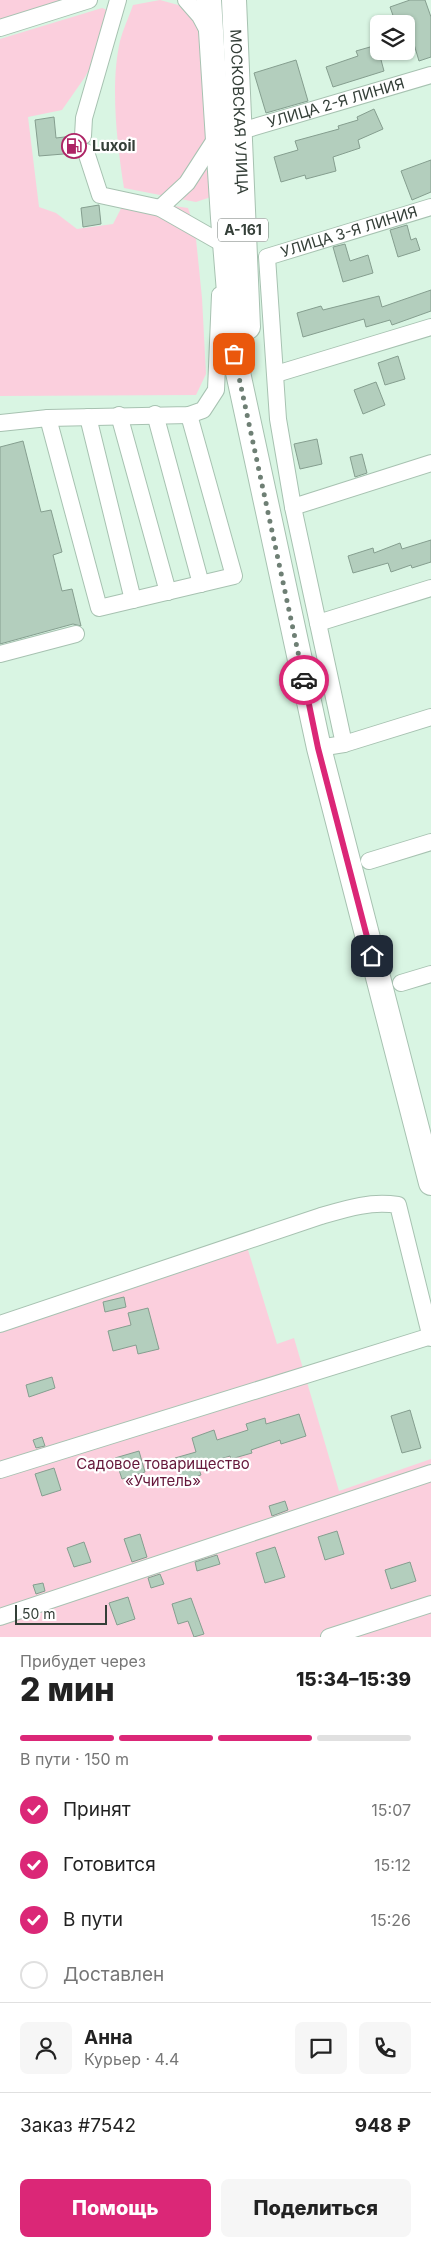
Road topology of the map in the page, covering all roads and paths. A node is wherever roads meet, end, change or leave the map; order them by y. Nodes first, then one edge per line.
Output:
1 (89, 0) edge
2 (118, 0) edge
3 (186, 0) edge
4 (209, 0) edge
5 (234, 0) edge
6 (0, 28) edge
7 (212, 39) junction
8 (431, 75) edge
9 (241, 131) junction
10 (218, 135) junction
11 (83, 136) dead end
12 (86, 152) dead end
13 (431, 207) edge
14 (160, 208) junction
15 (225, 245) junction
16 (225, 295) junction
17 (431, 327) edge
18 (276, 374) junction
19 (155, 414) junction
20 (189, 415) junction
21 (119, 416) junction
22 (88, 417) junction
23 (48, 418) junction
24 (0, 423) edge
25 (255, 456) junction
26 (431, 463) edge
27 (292, 507) junction
28 (201, 584) junction
29 (431, 588) edge
30 (168, 592) junction
31 (133, 600) junction
32 (318, 623) junction
33 (76, 634) dead end
34 (0, 654) edge
35 (431, 717) edge
36 (344, 744) junction
37 (318, 748) junction
38 (431, 842) edge
39 (369, 861) dead end
40 (431, 974) edge
41 (401, 983) dead end
42 (431, 1183) edge
43 (0, 1324) edge
44 (431, 1337) edge
45 (0, 1470) edge
46 (431, 1473) edge
47 (431, 1604) edge
48 (0, 1617) edge
49 (329, 1637) edge

1 - 6 street
2 - 11 street
3 - 7 street
4 - 7 highway, МОСКОВСКАЯ УЛИЦА / А-161
5 - 9 highway, МОСКОВСКАЯ УЛИЦА / А-161
7 - 10 highway, МОСКОВСКАЯ УЛИЦА / А-161
8 - 9 street, УЛИЦА 2-Я ЛИНИЯ
9 - 25 highway, МОСКОВСКАЯ УЛИЦА / А-161
10 - 14 street
10 - 15 highway, МОСКОВСКАЯ УЛИЦА / А-161
12 - 14 street
13 - 18 street, УЛИЦА 3-Я ЛИНИЯ
14 - 15 street
15 - 16 highway, МОСКОВСКАЯ УЛИЦА / А-161
16 - 20 street
16 - 25 highway, МОСКОВСКАЯ УЛИЦА / А-161
17 - 18 street
18 - 27 street
19 - 20 street
19 - 21 street
19 - 28 street
20 - 28 street
21 - 22 street
21 - 30 street
22 - 23 street
22 - 31 street
23 - 24 street
23 - 31 street
25 - 37 highway, А-161
26 - 27 street
27 - 32 street
28 - 30 street
29 - 32 street
30 - 31 street
32 - 36 street
33 - 34 street
35 - 36 street
36 - 37 street
37 - 42 highway, А-161
38 - 39 street
40 - 41 street
43 - 44 street
44 - 45 street
46 - 48 street
47 - 49 street

